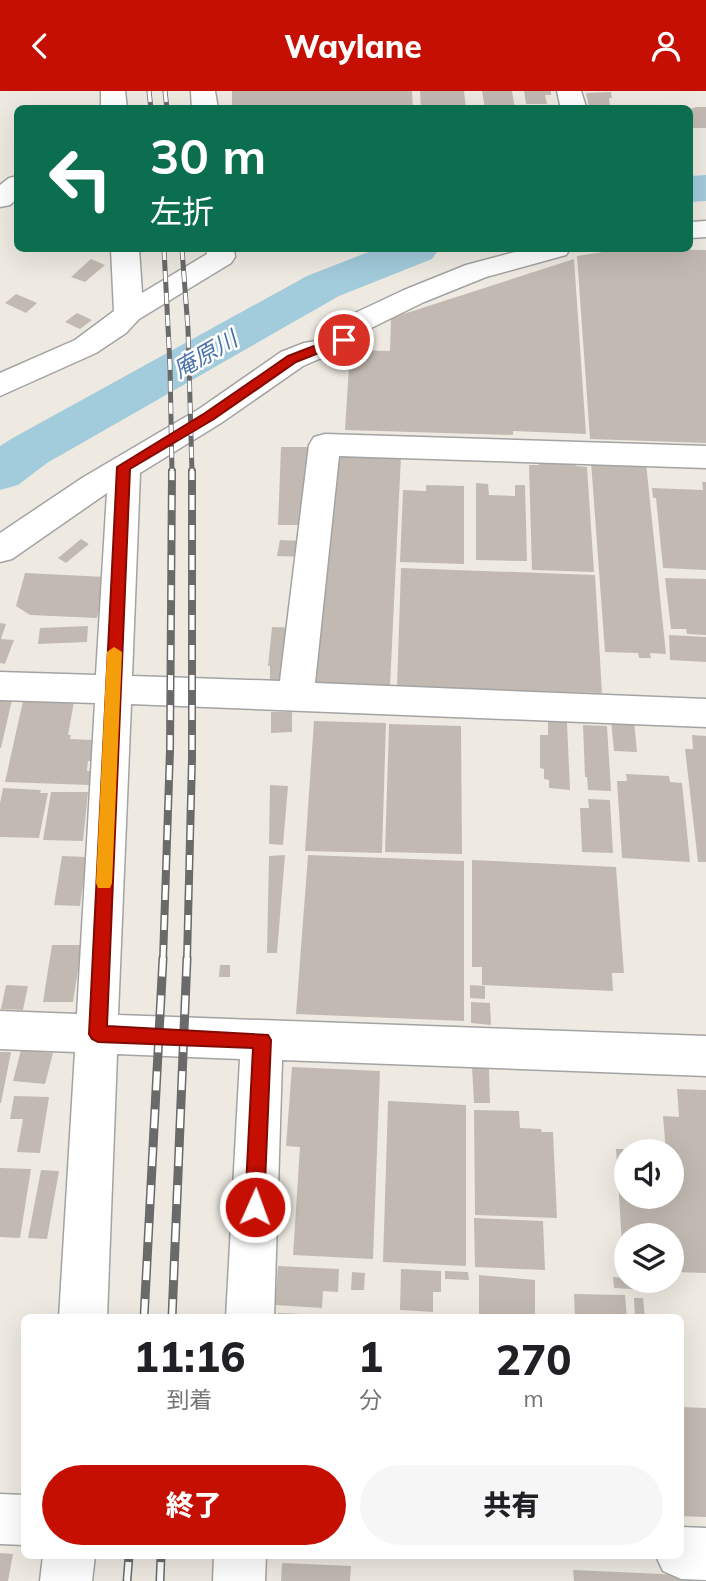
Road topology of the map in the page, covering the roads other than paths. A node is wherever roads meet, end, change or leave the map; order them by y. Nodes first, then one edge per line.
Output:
1 (14, 187) edge
2 (0, 199) edge
3 (125, 252) edge
4 (220, 252) edge
5 (545, 252) edge
6 (128, 313) junction
7 (0, 386) edge
8 (706, 457) edge
9 (124, 467) junction
10 (0, 550) edge
11 (0, 686) edge
12 (112, 690) junction
13 (296, 696) junction
14 (706, 713) edge
15 (0, 1030) edge
16 (98, 1034) junction
17 (262, 1040) junction
18 (706, 1056) edge
19 (83, 1314) edge
20 (250, 1314) edge
21 (0, 1519) edge
22 (21, 1520) edge
23 (684, 1553) edge
24 (706, 1554) edge
25 (69, 1559) edge
26 (240, 1559) edge
27 (66, 1581) edge
28 (239, 1581) edge

1 - 2 street
3 - 6 street
4 - 6 street
5 - 9 street
6 - 7 street
8 - 13 street
9 - 10 street
9 - 12 street
11 - 12 street
12 - 13 street
12 - 16 street
13 - 14 street
15 - 16 street
16 - 17 street
16 - 19 street
17 - 18 street
17 - 20 street
21 - 22 street
23 - 24 street
25 - 27 street
26 - 28 street

